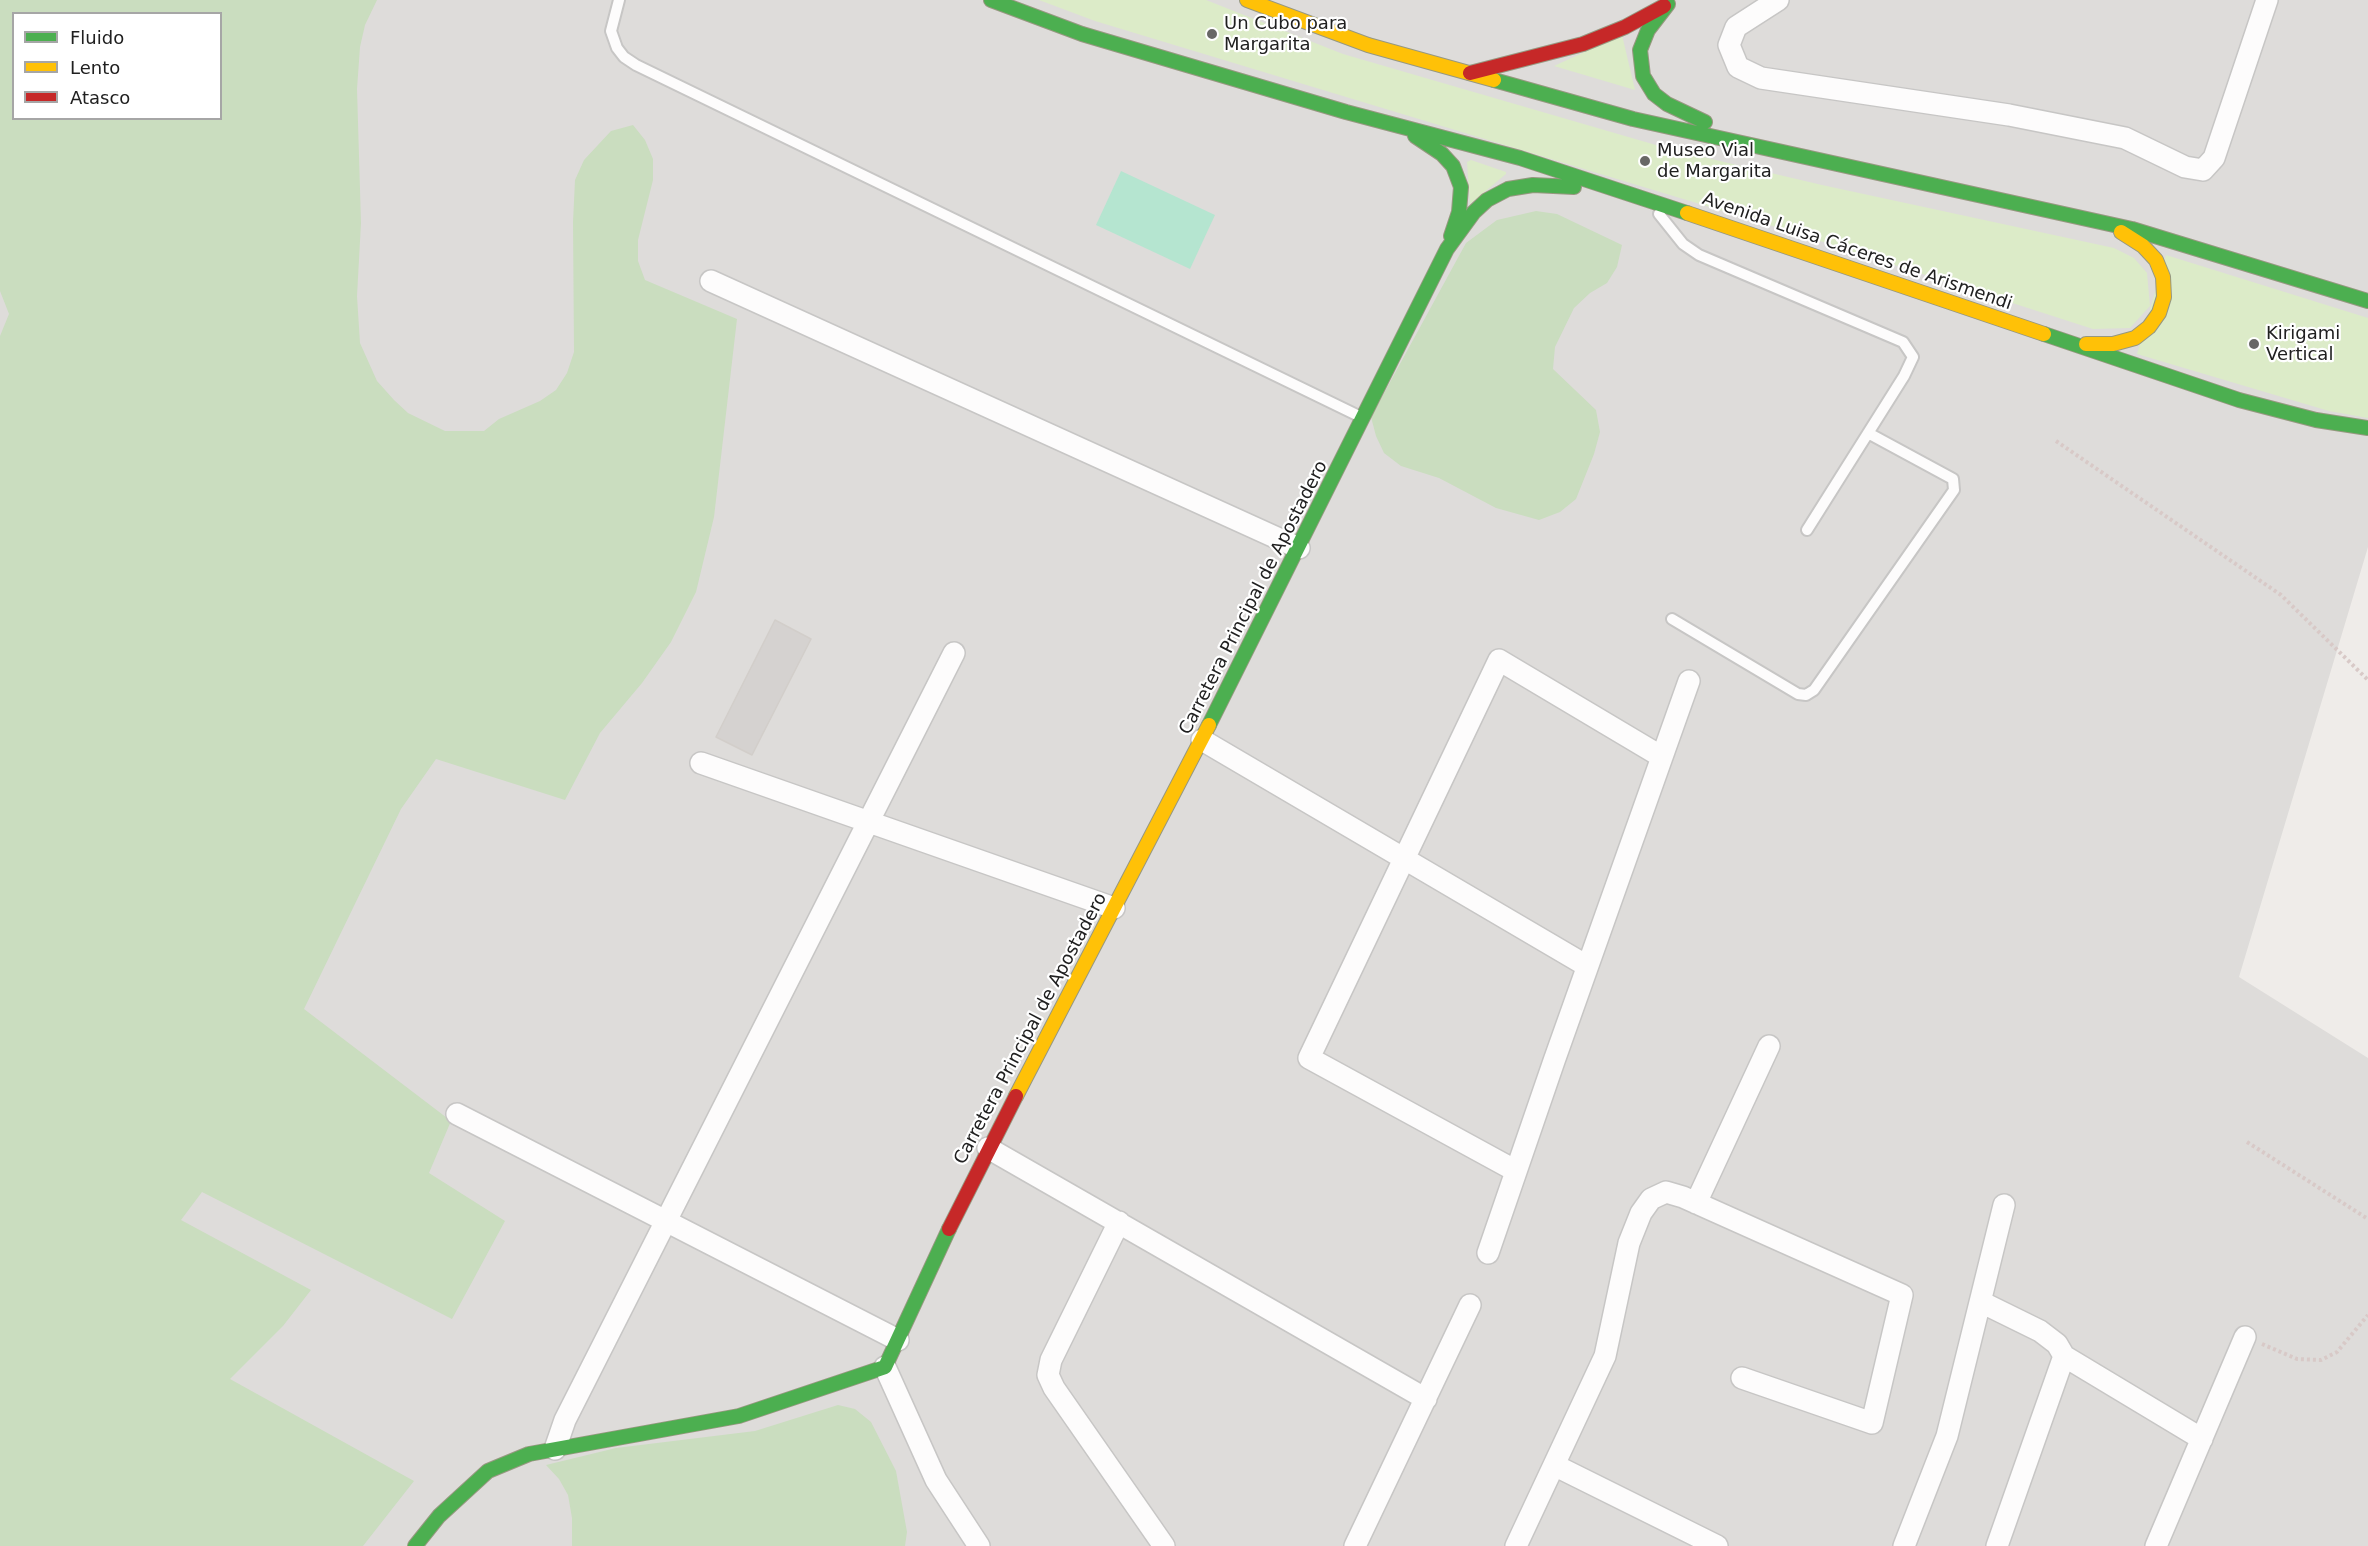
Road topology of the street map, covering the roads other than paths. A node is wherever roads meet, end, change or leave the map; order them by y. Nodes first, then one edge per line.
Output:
1 (619, 0) edge
2 (991, 0) edge
3 (1248, 0) edge
4 (1778, 0) edge
5 (2267, 0) edge
6 (1672, 1) edge
7 (1468, 74) junction
8 (1391, 123) junction
9 (1757, 146) junction
10 (1634, 195) junction
11 (1648, 200) junction
12 (2098, 221) junction
13 (1447, 249) junction
14 (711, 281) dead end
15 (2368, 301) edge
16 (2061, 341) junction
17 (1364, 418) junction
18 (2368, 428) edge
19 (1868, 433) junction
20 (1807, 530) dead end
21 (1299, 548) junction
22 (1672, 619) dead end
23 (954, 653) dead end
24 (1689, 681) dead end
25 (1202, 740) junction
26 (1662, 758) junction
27 (701, 763) dead end
28 (868, 821) junction
29 (1404, 858) junction
30 (1114, 908) junction
31 (1587, 966) junction
32 (1769, 1046) dead end
33 (457, 1114) dead end
34 (988, 1148) junction
35 (1516, 1171) junction
36 (1696, 1203) junction
37 (2004, 1205) dead end
38 (666, 1221) junction
39 (1119, 1222) junction
40 (1488, 1253) dead end
41 (1981, 1302) junction
42 (1470, 1305) dead end
43 (2245, 1337) road end
44 (898, 1340) junction
45 (2064, 1356) junction
46 (885, 1367) junction
47 (1742, 1378) dead end
48 (1426, 1399) junction
49 (2202, 1439) junction
50 (555, 1449) junction
51 (1554, 1465) junction
52 (415, 1546) edge
53 (979, 1546) edge
54 (1164, 1546) edge
55 (1355, 1546) edge
56 (1516, 1546) edge
57 (1715, 1546) edge
58 (1904, 1546) edge
59 (1997, 1546) edge
60 (2156, 1546) edge

1 - 17 lane
2 - 8 main road, Avenida Luisa Cáceres de Arismendi
3 - 7 main road
4 - 5 street
6 - 7 main road
6 - 9 main road
7 - 9 main road
8 - 10 main road, Avenida Luisa Cáceres de Arismendi
8 - 13 main road
9 - 12 main road
10 - 11 main road, Avenida Luisa Cáceres de Arismendi
10 - 13 main road
11 - 16 main road, Avenida Luisa Cáceres de Arismendi
11 - 19 lane
12 - 15 main road
12 - 16 main road
13 - 17 main road, Carretera Principal de Apostadero
14 - 21 street
16 - 18 main road, Avenida Luisa Cáceres de Arismendi
17 - 21 main road, Carretera Principal de Apostadero
19 - 20 lane
19 - 22 lane
21 - 25 main road, Carretera Principal de Apostadero
23 - 28 street
24 - 26 street
25 - 29 street
25 - 30 main road, Carretera Principal de Apostadero
26 - 29 street
26 - 31 street
27 - 28 street
28 - 30 street
28 - 38 street
29 - 31 street
29 - 35 street
30 - 34 main road, Carretera Principal de Apostadero
31 - 35 street
32 - 36 street
33 - 38 street
34 - 39 street
34 - 44 main road, Carretera Principal de Apostadero
35 - 40 street
36 - 47 street
36 - 51 street
37 - 41 street
38 - 44 street
38 - 50 street
39 - 48 street
39 - 54 street
41 - 45 street
41 - 58 street
42 - 48 street
43 - 49 street
44 - 46 main road, Carretera Principal de Apostadero
45 - 49 street
45 - 59 street
46 - 50 main road
46 - 53 street
48 - 55 street
49 - 60 street
50 - 52 main road
51 - 56 street
51 - 57 street

